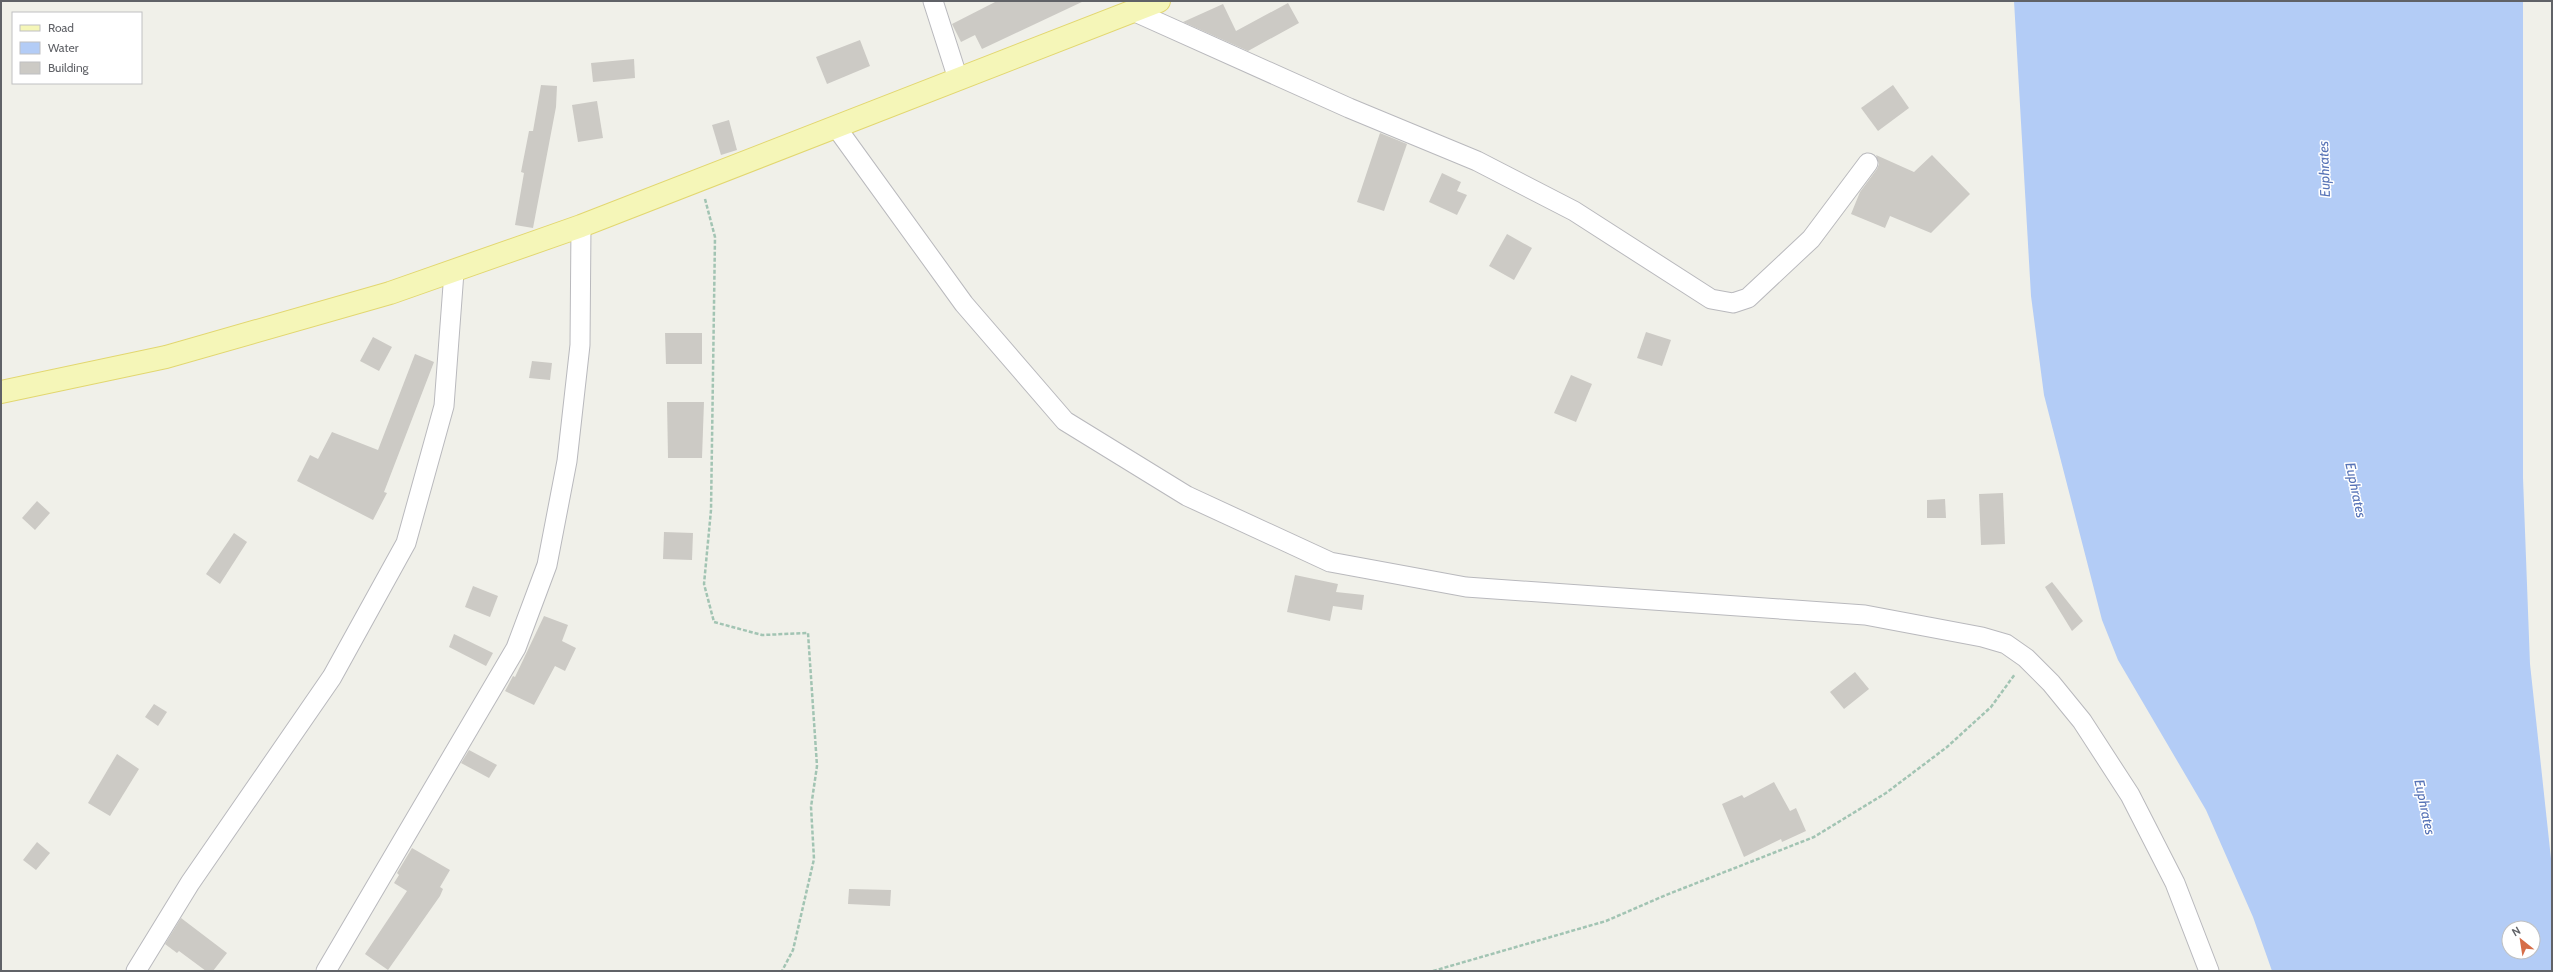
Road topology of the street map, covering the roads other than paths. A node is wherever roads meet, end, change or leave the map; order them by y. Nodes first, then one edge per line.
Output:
1 (933, 1) edge
2 (1159, 1) edge
3 (1133, 11) junction
4 (958, 80) junction
5 (836, 127) junction
6 (1868, 163) dead end
7 (581, 226) junction
8 (454, 272) junction
9 (1, 392) edge
10 (136, 971) edge
11 (326, 971) edge
12 (2209, 971) edge

1 - 4 street
2 - 3 main road
3 - 4 main road
3 - 6 street
4 - 5 main road
5 - 7 main road
5 - 12 street
7 - 8 main road
7 - 11 street
8 - 9 main road
8 - 10 street

